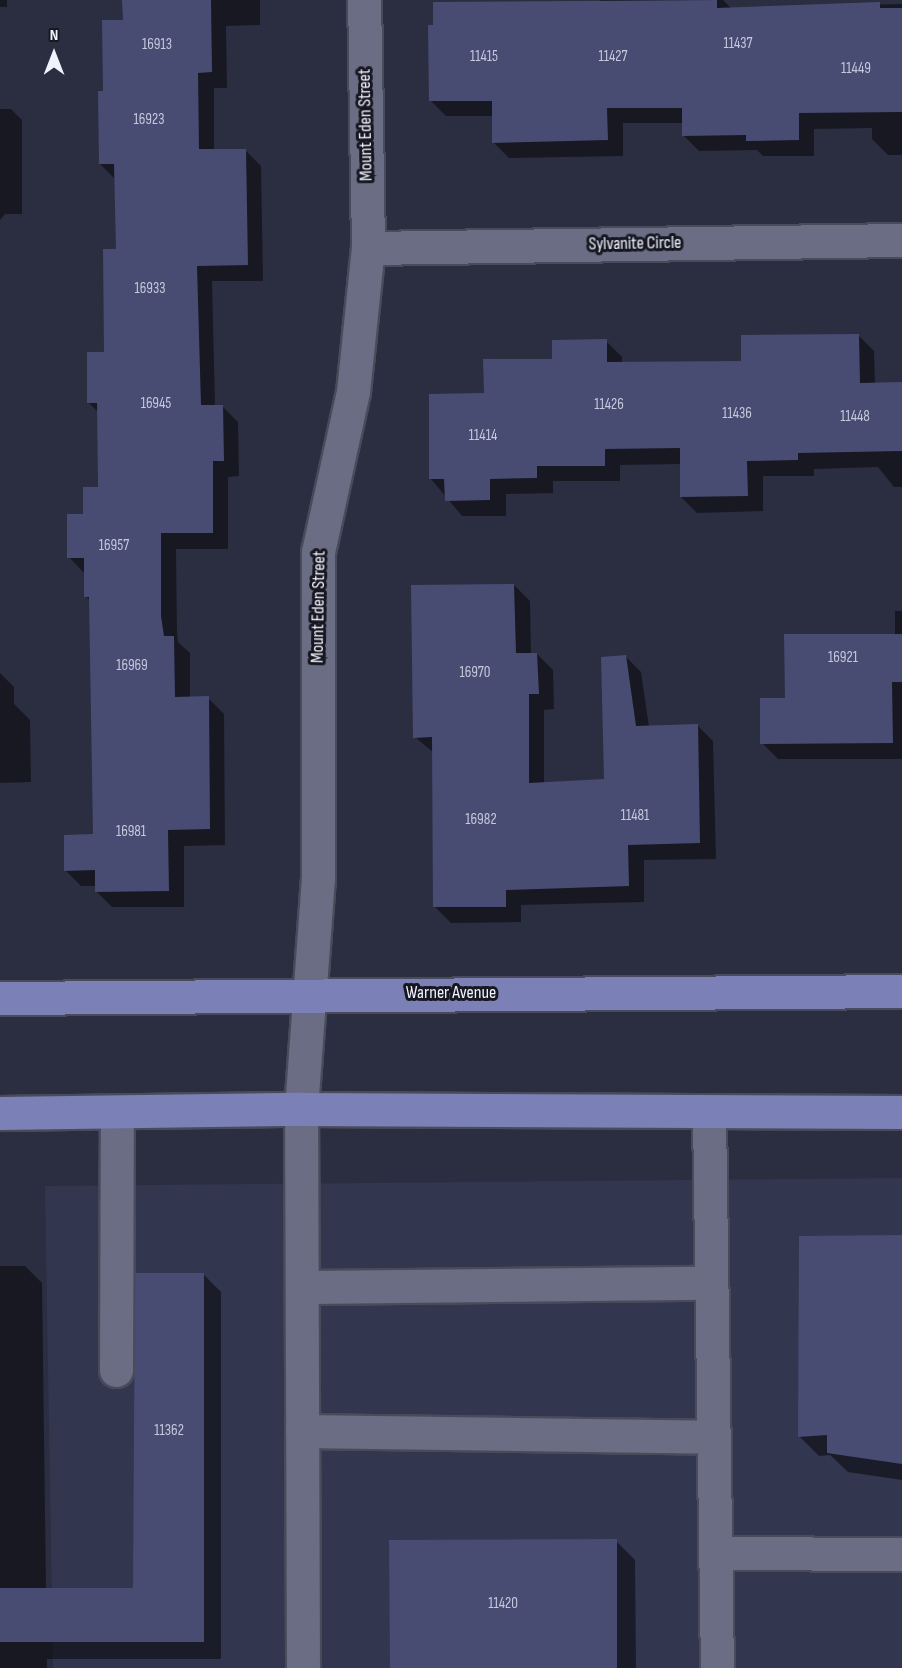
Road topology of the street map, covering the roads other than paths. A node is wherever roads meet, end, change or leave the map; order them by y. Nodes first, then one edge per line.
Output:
1 (364, 0) edge
2 (902, 240) edge
3 (368, 248) junction
4 (902, 991) edge
5 (311, 993) junction
6 (0, 998) edge
7 (301, 1109) junction
8 (117, 1112) junction
9 (710, 1112) junction
10 (902, 1112) edge
11 (0, 1113) edge
12 (711, 1284) junction
13 (302, 1287) junction
14 (116, 1370) dead end
15 (302, 1431) junction
16 (713, 1437) junction
17 (715, 1552) junction
18 (902, 1554) edge
19 (303, 1668) edge
20 (717, 1668) edge

1 - 3 street, Mount Eden Street
2 - 3 street, Sylvanite Circle
3 - 5 street, Mount Eden Street
4 - 5 main road, Warner Avenue
5 - 6 main road, Warner Avenue
5 - 7 street, Mount Eden Street
7 - 8 main road
7 - 9 main road
7 - 13 street, Mount Eden Street
8 - 11 main road
8 - 14 street
9 - 10 main road
9 - 12 street
12 - 13 street
12 - 16 street
13 - 15 street, Mount Eden Street
15 - 16 street
15 - 19 street, Mount Eden Street
16 - 17 street
17 - 18 street
17 - 20 street

